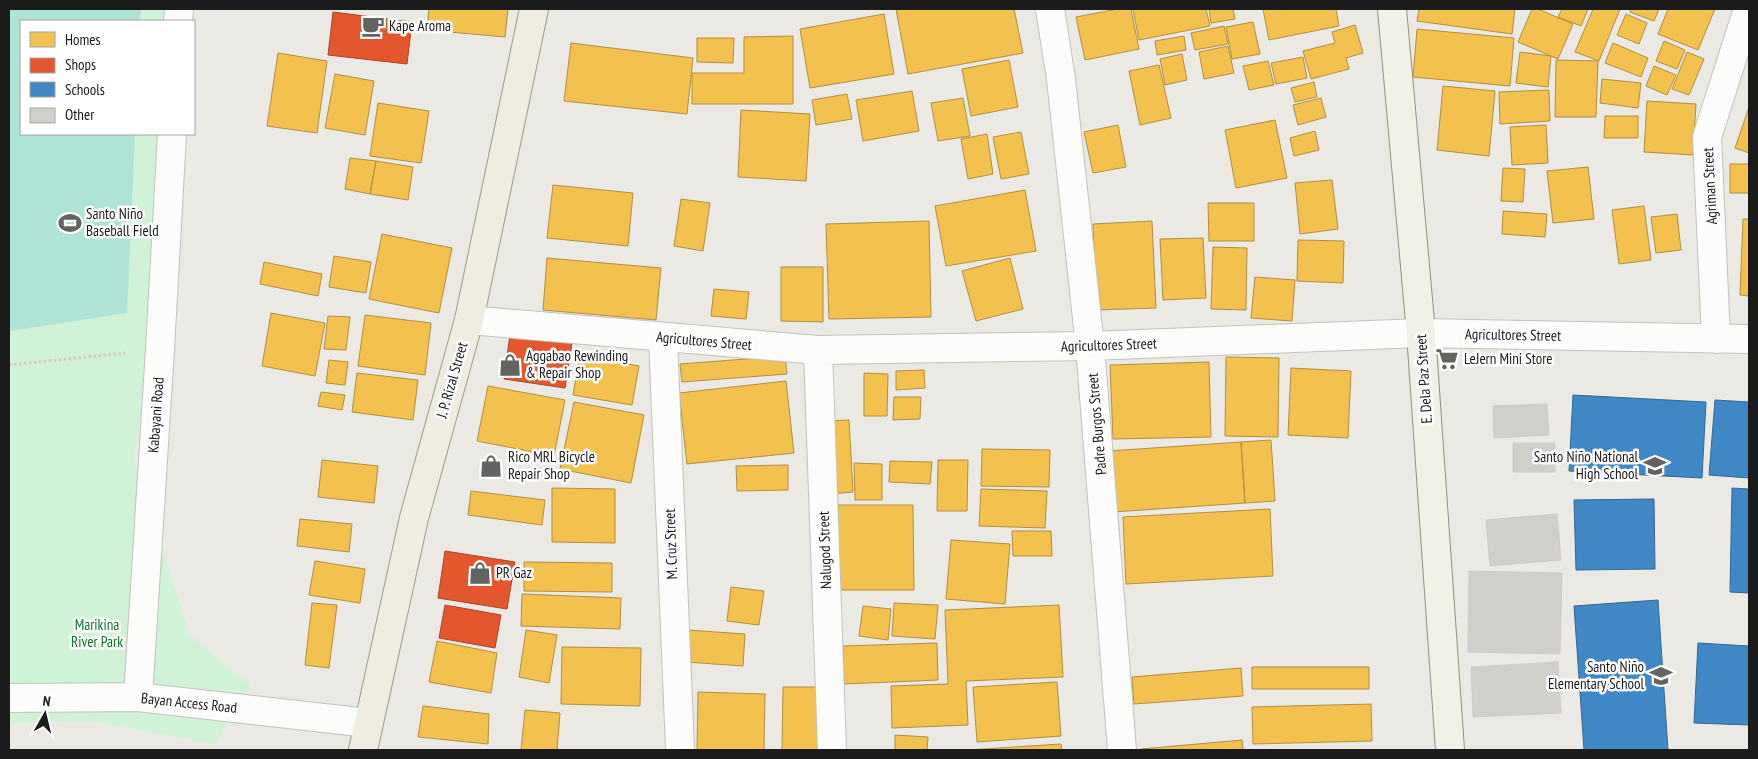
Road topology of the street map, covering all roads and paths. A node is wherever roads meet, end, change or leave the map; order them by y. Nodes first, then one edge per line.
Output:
1 (534, 9) edge
2 (1050, 9) edge
3 (1392, 9) edge
4 (1748, 9) edge
5 (172, 135) edge
6 (469, 320) junction
7 (1421, 333) junction
8 (663, 338) junction
9 (1716, 339) junction
10 (1749, 340) edge
11 (1090, 346) junction
12 (160, 349) junction
13 (818, 350) junction
14 (9, 365) edge
15 (138, 697) junction
16 (9, 698) edge
17 (368, 723) junction
18 (363, 750) edge
19 (680, 750) edge
20 (832, 750) edge
21 (1122, 750) edge
22 (1450, 750) edge

1 - 6 main road, J. P. Rizal Street
2 - 11 street, Padre Burgos Street
3 - 7 street, E. Dela Paz Street
4 - 9 street, Agriman Street
5 - 12 street, Kabayani Road
6 - 8 street, Agricultores Street
6 - 17 main road, J. P. Rizal Street
7 - 9 street, Agricultores Street
7 - 11 street, Agricultores Street
7 - 22 street, E. Dela Paz Street
8 - 13 street, Agricultores Street
8 - 19 street, M. Cruz Street
9 - 10 street, Agricultores Street
11 - 13 street, Agricultores Street
11 - 21 street, Padre Burgos Street
12 - 14 path
12 - 15 street, Kabayani Road
13 - 20 street, Nalugod Street
15 - 16 street, Bayan Access Road
15 - 17 street, Bayan Access Road
17 - 18 main road, J. P. Rizal Street

